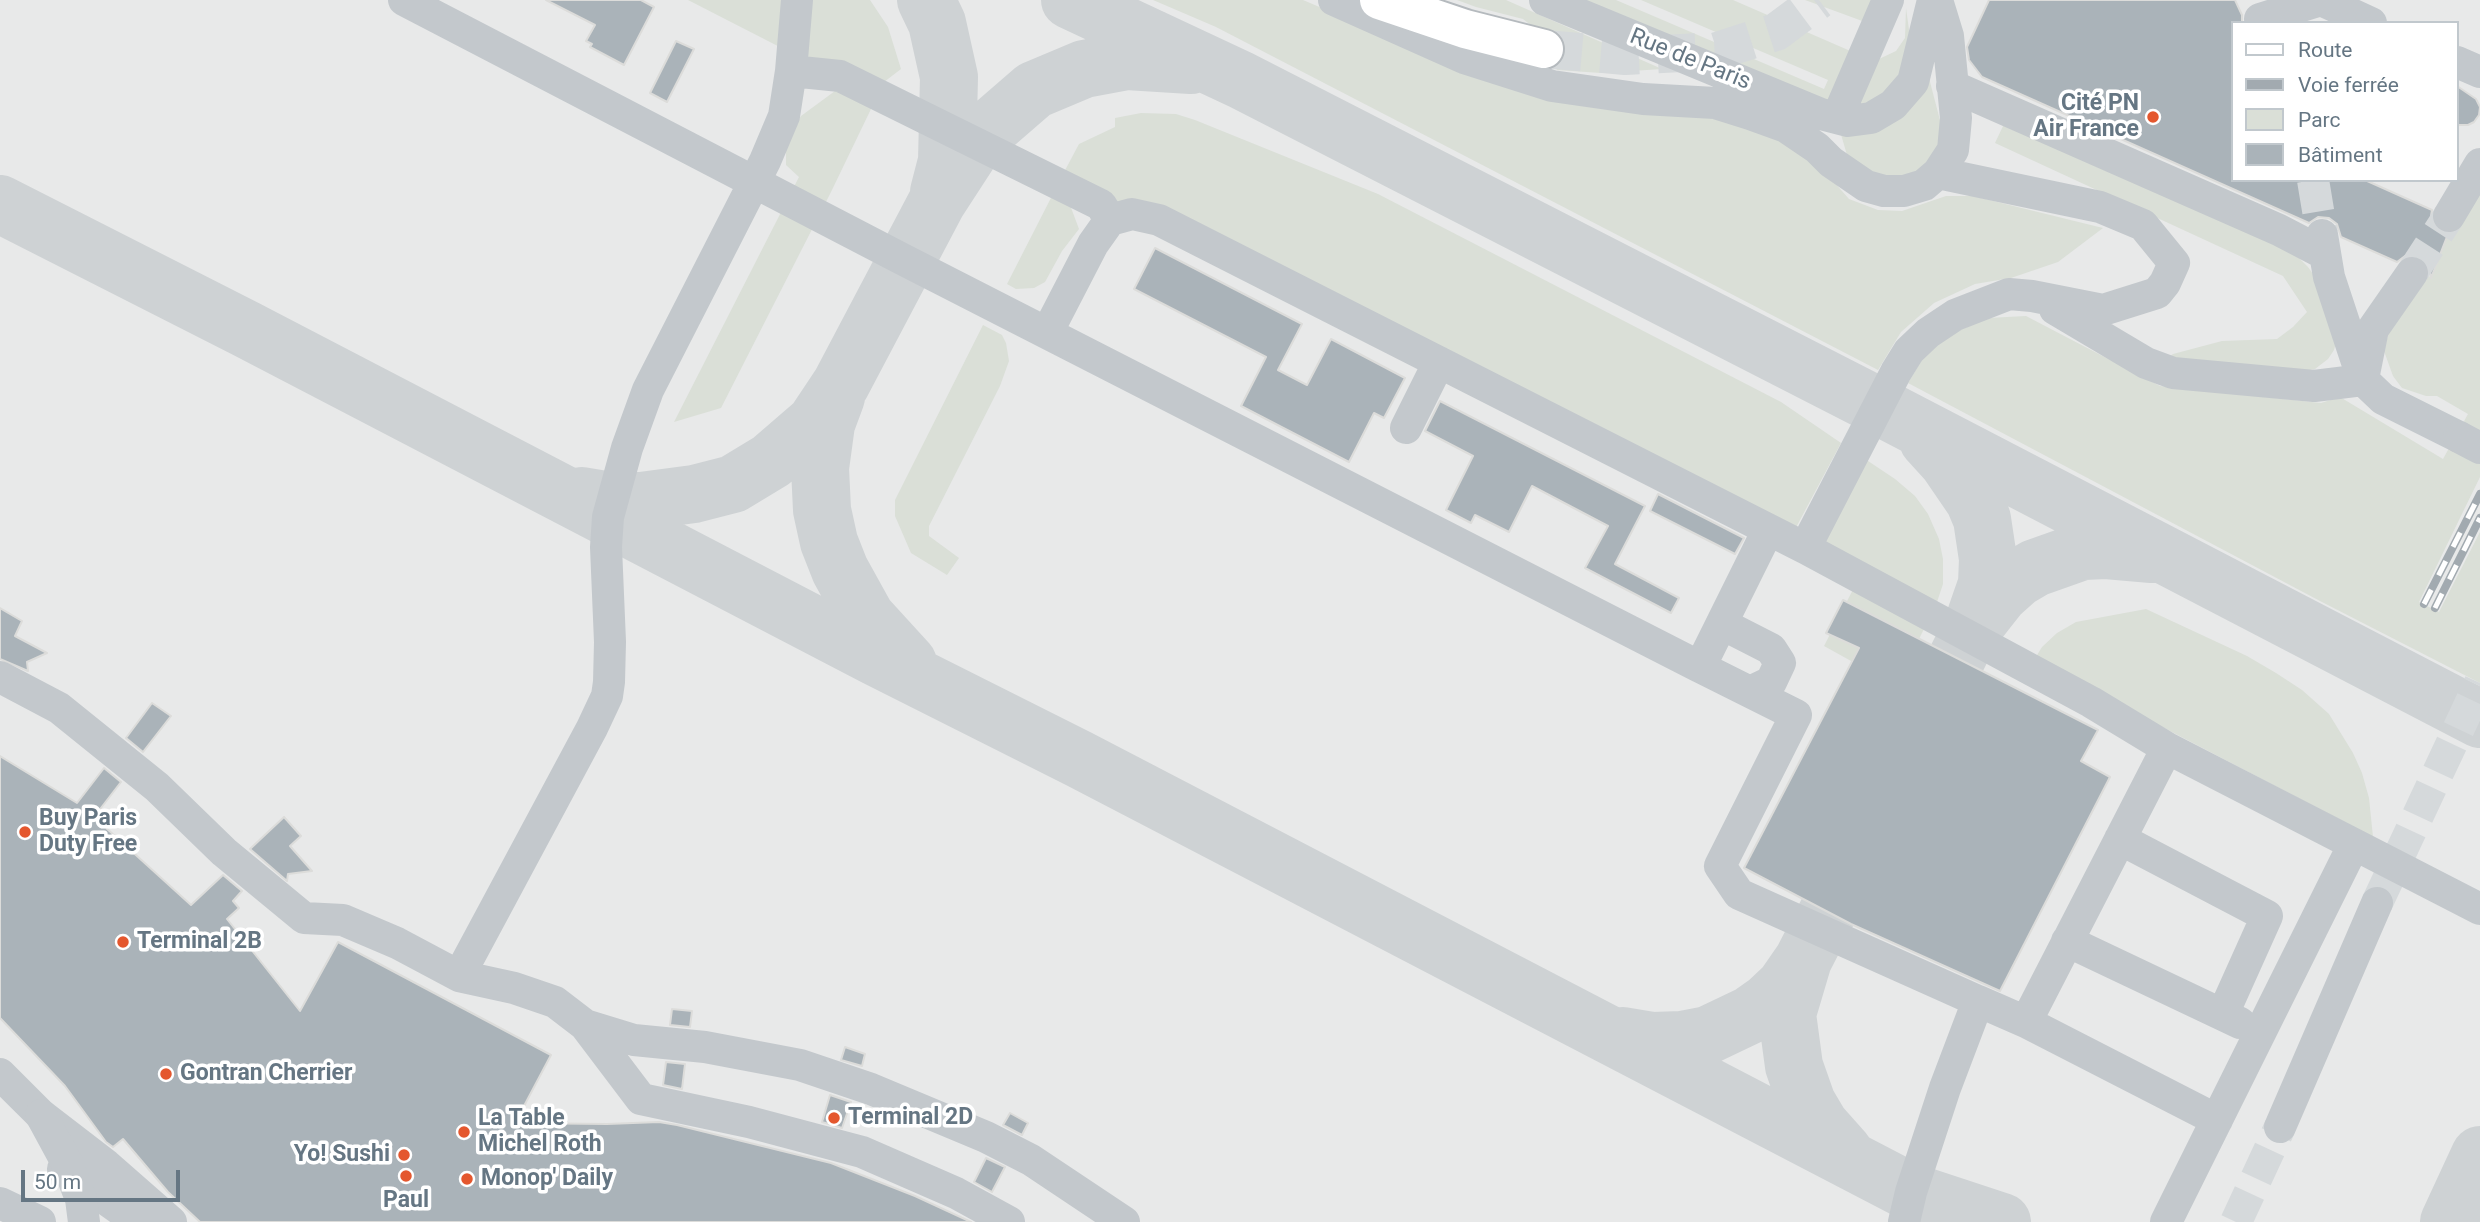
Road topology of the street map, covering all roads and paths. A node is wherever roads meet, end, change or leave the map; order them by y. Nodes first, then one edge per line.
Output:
1 (404, 0) edge
2 (797, 0) edge
3 (1334, 0) edge
4 (1379, 0) edge
5 (1545, 0) edge
6 (1888, 0) edge
7 (1935, 0) edge
8 (1962, 0) edge
9 (2257, 14) edge
10 (2367, 21) edge
11 (1948, 36) junction
12 (1544, 49) tunnel mouth
13 (2459, 63) edge
14 (791, 71) junction
15 (2480, 72) edge
16 (1952, 86) junction
17 (1801, 106) junction
18 (1837, 118) junction
19 (2480, 164) edge
20 (1848, 172) junction
21 (1938, 173) junction
22 (754, 183) junction
23 (2449, 216) tunnel mouth
24 (1110, 220) junction
25 (2412, 273) tunnel mouth
26 (2032, 296) junction
27 (1046, 333) junction
28 (1439, 362) junction
29 (2363, 380) junction
30 (1406, 428) dead end
31 (2469, 442) edge
32 (1769, 530) junction
33 (1805, 548) junction
34 (1722, 624) junction
35 (1700, 667) junction
36 (0, 677) edge
37 (1750, 692) junction
38 (2167, 748) junction
39 (2120, 839) junction
40 (2354, 844) junction
41 (2377, 903) tunnel mouth
42 (2480, 909) edge
43 (2067, 941) junction
44 (459, 976) junction
45 (1978, 1001) junction
46 (2223, 1014) junction
47 (2026, 1022) junction
48 (584, 1025) junction
49 (2260, 1032) junction
50 (0, 1055) edge
51 (0, 1074) edge
52 (0, 1091) edge
53 (41, 1115) junction
54 (2217, 1120) junction
55 (2280, 1127) tunnel mouth
56 (57, 1164) junction
57 (106, 1165) junction
58 (0, 1203) edge
59 (40, 1222) edge
60 (77, 1222) edge
61 (85, 1222) edge
62 (138, 1222) edge
63 (153, 1222) edge
64 (171, 1222) edge
65 (1009, 1222) edge
66 (1124, 1222) edge
67 (1904, 1222) edge
68 (2166, 1222) edge

1 - 22 street
2 - 14 street
3 - 20 street
4 - 12 main road
5 - 17 street, Rue de Paris
6 - 18 street
7 - 11 street
7 - 18 street, Rue de Paris
8 - 11 street
9 - 10 street
11 - 16 street
13 - 15 street
14 - 22 street
14 - 24 street
16 - 21 street
16 - 29 street
17 - 18 street, Rue de Paris
17 - 20 street
19 - 23 street
20 - 21 street
21 - 26 street
22 - 27 street
22 - 44 street
24 - 27 street
24 - 28 street
25 - 29 street
26 - 29 street
26 - 33 street
27 - 35 street
28 - 30 street
28 - 32 street
29 - 31 street
32 - 33 street
32 - 34 street
33 - 38 street
34 - 35 street
34 - 37 street
35 - 37 street
36 - 44 street
37 - 45 street
38 - 39 street
38 - 40 street
39 - 43 street
39 - 46 street
40 - 42 street
40 - 49 street
41 - 55 street
43 - 46 street
43 - 47 street
44 - 48 street
45 - 47 street
45 - 67 street
46 - 49 street
47 - 54 street
48 - 65 street
48 - 66 street
49 - 54 street
50 - 53 street
51 - 53 street
52 - 56 street
53 - 57 street
53 - 61 street, bridge
54 - 68 street
56 - 60 street
56 - 62 street
57 - 63 street
57 - 64 street
58 - 59 street

